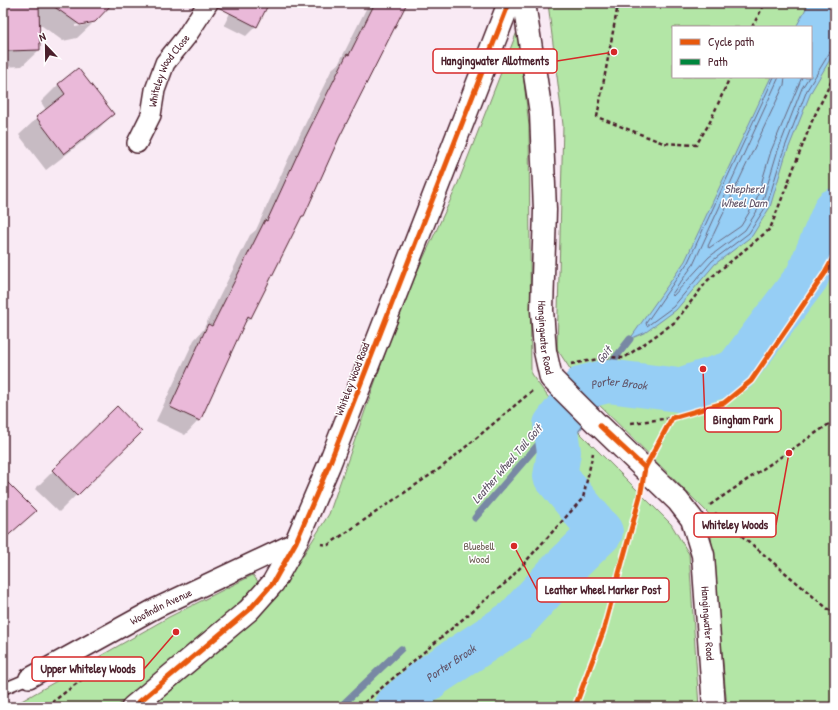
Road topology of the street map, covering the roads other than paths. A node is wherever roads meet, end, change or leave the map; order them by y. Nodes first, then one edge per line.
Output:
1 (208, 3) edge
2 (509, 3) edge
3 (524, 3) edge
4 (137, 143) dead end
5 (296, 542) junction
6 (29, 678) joint
7 (3, 689) edge
8 (133, 707) edge
9 (714, 707) edge

1 - 4 street, Whiteley Wood Close
2 - 5 street, Whiteley Wood Road
3 - 9 street, Hangingwater Road
5 - 6 street, Woofindin Avenue
5 - 8 street, Whiteley Wood Road
6 - 7 lane

